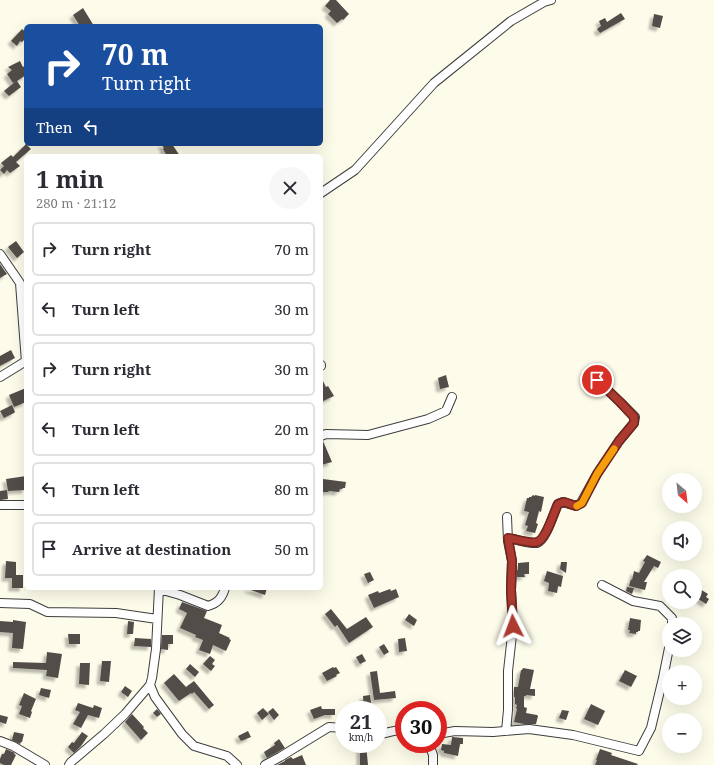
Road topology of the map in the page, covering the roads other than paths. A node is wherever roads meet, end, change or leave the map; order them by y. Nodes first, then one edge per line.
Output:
1 (551, 0) edge
2 (323, 192) edge
3 (0, 254) edge
4 (24, 336) edge
5 (24, 363) edge
6 (0, 377) edge
7 (597, 380) dead end
8 (452, 397) dead end
9 (323, 435) edge
10 (0, 505) edge
11 (24, 505) edge
12 (507, 517) dead end
13 (508, 538) junction
14 (602, 585) dead end
15 (159, 590) edge
16 (165, 590) edge
17 (224, 590) edge
18 (0, 603) edge
19 (671, 617) edge
20 (157, 619) junction
21 (667, 657) edge
22 (150, 685) junction
23 (335, 728) edge
24 (506, 731) junction
25 (447, 732) edge
26 (0, 741) edge
27 (432, 753) edge
28 (45, 765) edge
29 (69, 765) edge
30 (237, 765) edge
31 (265, 765) edge
32 (433, 765) edge

1 - 2 street
3 - 4 street
5 - 6 street
7 - 13 street
8 - 9 street
10 - 11 street
12 - 13 street
13 - 24 street
14 - 19 street
15 - 20 street
16 - 17 street
18 - 20 street
20 - 22 street
21 - 24 street
22 - 29 street
22 - 30 street
23 - 31 street
24 - 25 street
26 - 28 street
27 - 32 street

